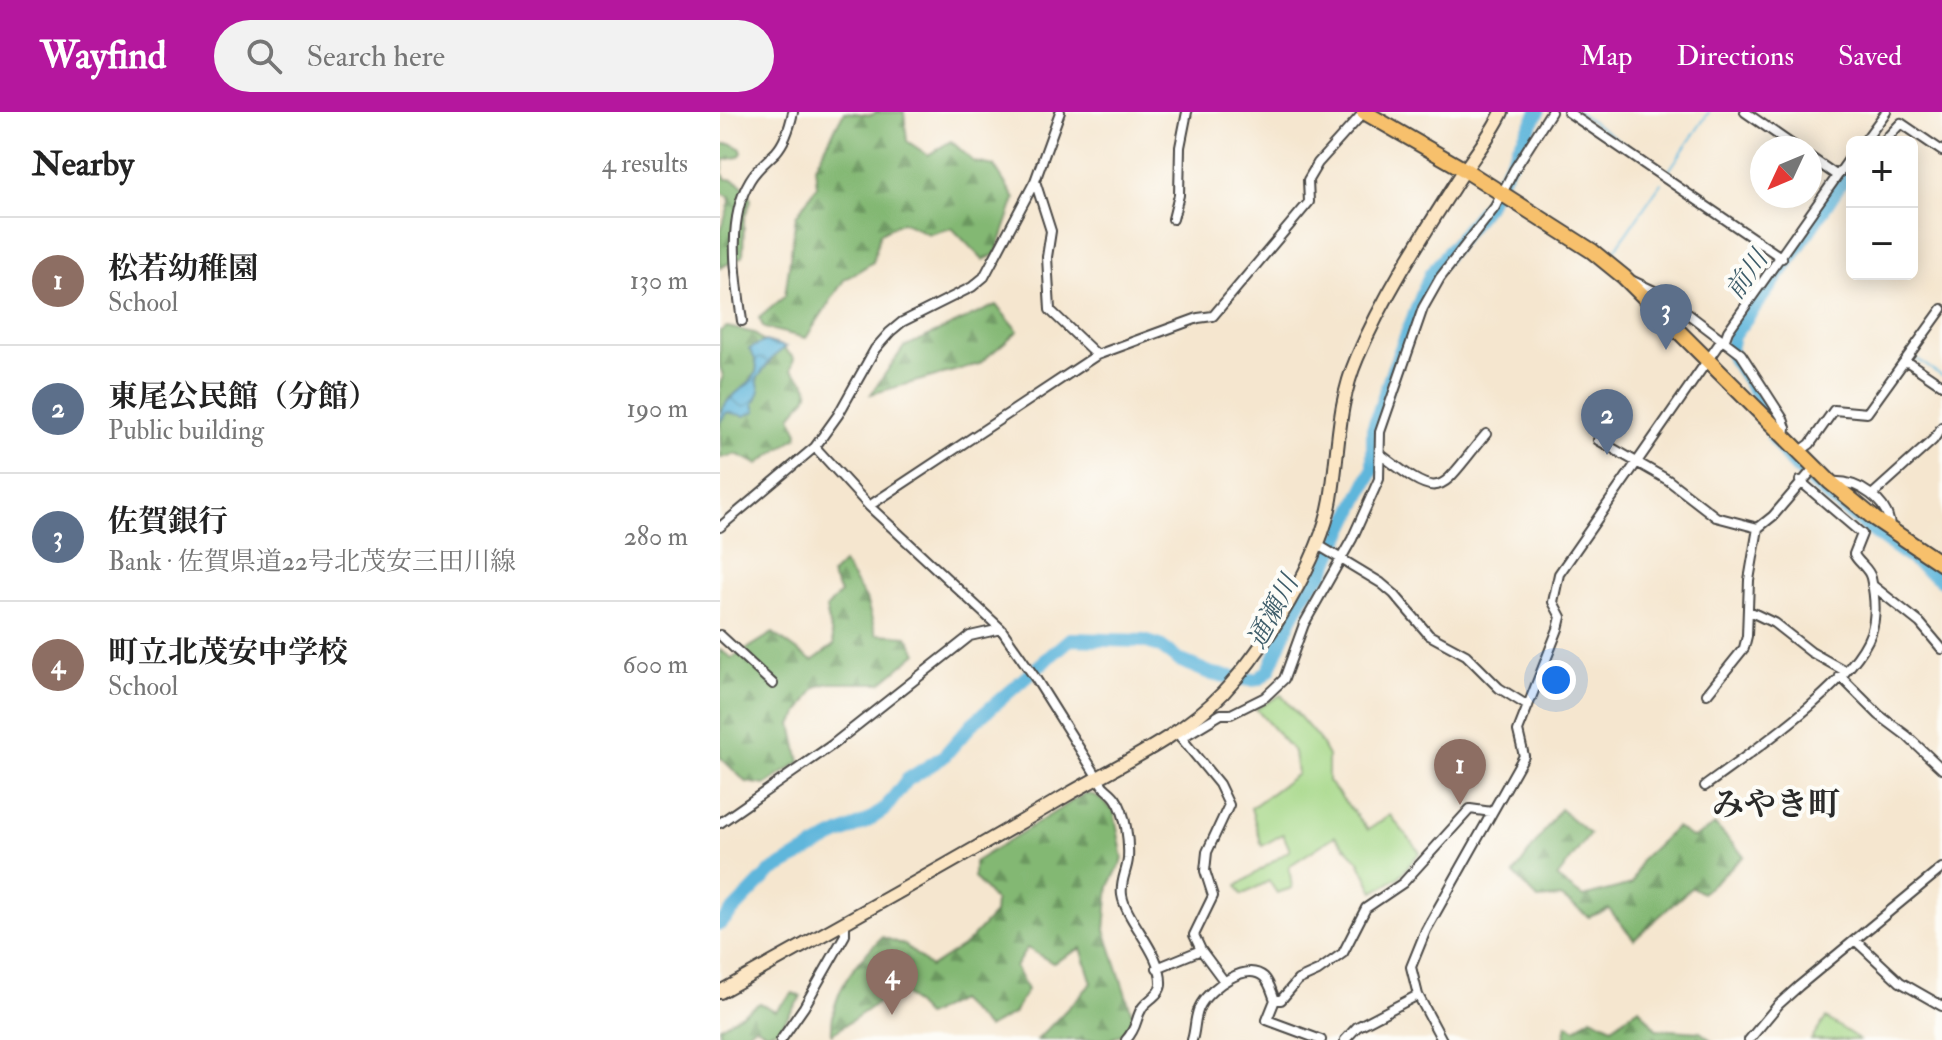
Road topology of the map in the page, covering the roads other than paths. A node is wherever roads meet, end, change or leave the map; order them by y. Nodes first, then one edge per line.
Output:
1 (793, 112) edge
2 (1060, 112) edge
3 (1187, 112) edge
4 (1364, 112) edge
5 (1502, 112) edge
6 (1551, 112) edge
7 (1568, 112) edge
8 (1745, 112) edge
9 (1886, 112) edge
10 (1780, 136) edge
11 (1868, 136) edge
12 (1889, 136) edge
13 (1942, 151) edge
14 (1846, 162) edge
15 (1822, 165) edge
16 (1465, 170) junction
17 (1836, 175) junction
18 (1035, 181) junction
19 (1502, 195) junction
20 (1173, 219) dead end
21 (1782, 258) junction
22 (1624, 277) junction
23 (1942, 309) edge
24 (742, 321) dead end
25 (1727, 344) junction
26 (1097, 355) junction
27 (1708, 359) junction
28 (1905, 360) junction
29 (1942, 385) edge
30 (1942, 427) edge
31 (1486, 434) dead end
32 (1784, 437) junction
33 (1598, 440) dead end
34 (815, 447) junction
35 (1799, 452) junction
36 (1380, 454) junction
37 (1636, 463) junction
38 (1807, 474) junction
39 (1830, 482) junction
40 (1873, 494) junction
41 (869, 506) junction
42 (720, 527) edge
43 (1758, 528) junction
44 (1868, 528) junction
45 (1890, 529) junction
46 (1318, 545) junction
47 (1341, 559) junction
48 (1942, 564) edge
49 (1872, 585) junction
50 (1749, 611) junction
51 (1001, 629) junction
52 (720, 635) edge
53 (1942, 649) edge
54 (1843, 674) junction
55 (773, 684) dead end
56 (1707, 694) dead end
57 (1528, 706) junction
58 (1178, 735) junction
59 (1942, 769) edge
60 (1099, 777) junction
61 (1705, 786) dead end
62 (1492, 812) junction
63 (720, 823) edge
64 (1942, 868) edge
65 (845, 921) junction
66 (1856, 941) junction
67 (1201, 950) junction
68 (1157, 968) junction
69 (1224, 981) junction
70 (720, 992) edge
71 (1418, 995) junction
72 (1275, 1000) junction
73 (1942, 1006) edge
74 (781, 1040) edge
75 (1126, 1040) edge
76 (1192, 1040) edge
77 (1321, 1040) edge
78 (1345, 1040) edge
79 (1442, 1040) edge
80 (1749, 1040) edge

1 - 24 street
2 - 18 street
3 - 20 street
4 - 16 main road
4 - 26 street
5 - 16 street
6 - 19 street
7 - 21 street
8 - 10 street
9 - 11 street
12 - 13 street
14 - 17 street
15 - 17 street
16 - 19 main road
16 - 46 street
17 - 21 street
18 - 26 street
18 - 34 street
19 - 22 main road
19 - 36 street
21 - 25 street
22 - 25 street
22 - 27 main road
23 - 28 street
25 - 27 street
25 - 32 street
26 - 41 street
27 - 32 main road
27 - 37 street
28 - 29 street
28 - 35 street
30 - 40 street
31 - 36 street
32 - 35 main road
33 - 37 street
34 - 41 street
34 - 42 street
35 - 38 main road
36 - 47 street
37 - 43 street
37 - 57 street
38 - 39 main road
38 - 43 street
38 - 44 street
39 - 40 street
39 - 44 main road
40 - 45 street
41 - 51 street
43 - 50 street
44 - 45 main road
44 - 49 street
45 - 48 main road
46 - 47 street
46 - 58 street
47 - 57 street
47 - 58 street
49 - 53 street
49 - 54 street
50 - 54 street
50 - 56 street
51 - 60 street
51 - 63 street
52 - 55 street
54 - 59 street
54 - 61 street
57 - 62 street
58 - 60 street
58 - 67 street
60 - 65 street
60 - 68 street
62 - 71 street
62 - 72 street
64 - 66 street
65 - 70 street
65 - 74 street
66 - 73 street
66 - 80 street
67 - 68 street
67 - 69 street
68 - 75 street
69 - 72 street
69 - 76 street
71 - 78 street
71 - 79 street
72 - 77 street

